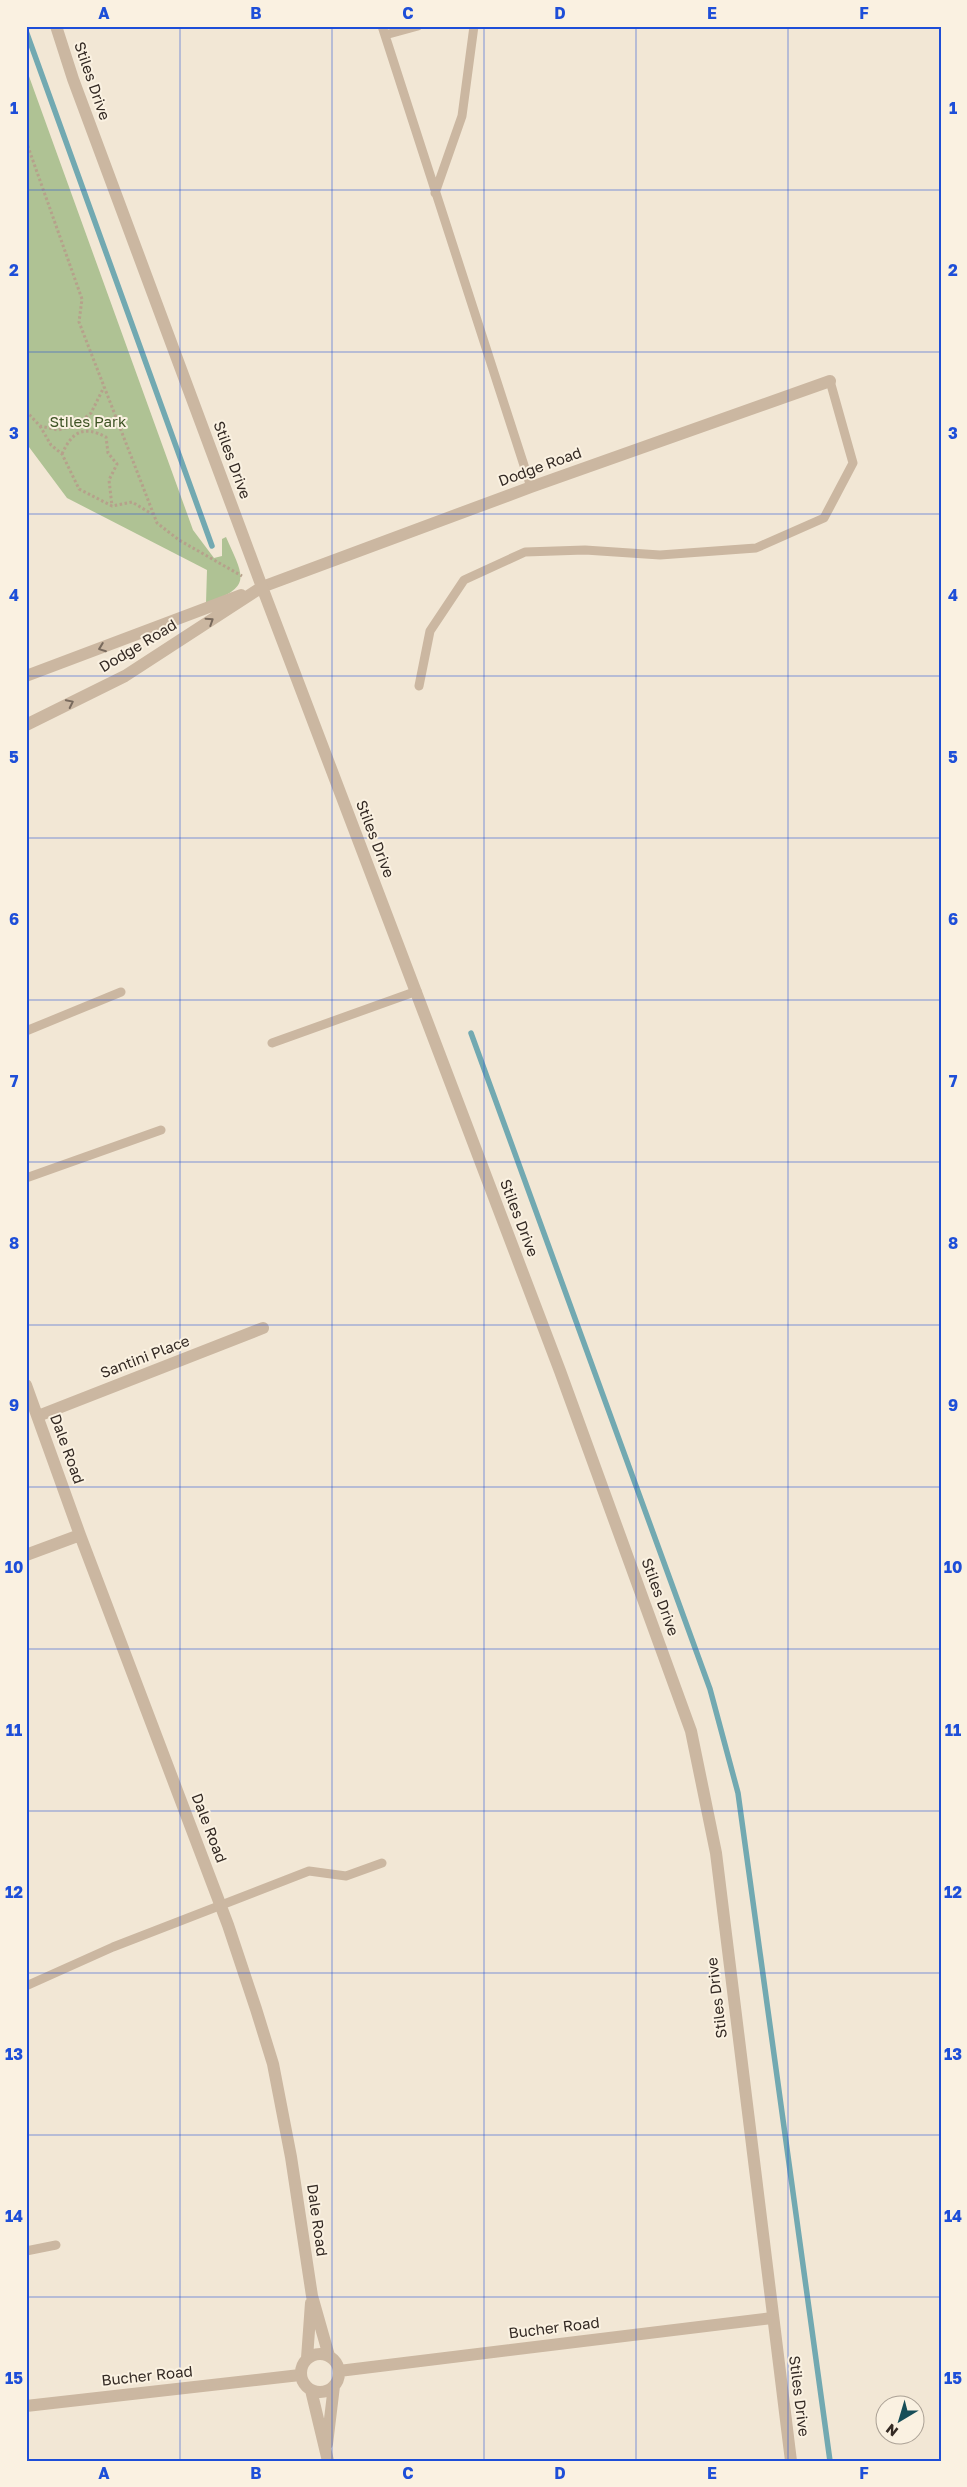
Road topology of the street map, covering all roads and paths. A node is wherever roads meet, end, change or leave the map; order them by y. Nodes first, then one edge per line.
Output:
1 (56, 26) edge
2 (418, 26) edge
3 (474, 26) edge
4 (384, 31) edge
5 (26, 141) edge
6 (435, 193) junction
7 (830, 381) joint
8 (104, 386) junction
9 (26, 411) edge
10 (40, 426) junction
11 (62, 454) junction
12 (532, 486) junction
13 (112, 506) junction
14 (152, 514) junction
15 (262, 587) junction
16 (26, 676) edge
17 (419, 686) dead end
18 (26, 724) edge
19 (417, 991) junction
20 (121, 992) dead end
21 (26, 1031) edge
22 (272, 1043) dead end
23 (161, 1130) dead end
24 (26, 1178) edge
25 (263, 1328) dead end
26 (26, 1385) edge
27 (38, 1416) junction
28 (80, 1535) junction
29 (26, 1554) edge
30 (382, 1863) dead end
31 (220, 1904) junction
32 (26, 1986) edge
33 (56, 2245) dead end
34 (26, 2251) edge
35 (312, 2296) junction
36 (772, 2318) junction
37 (329, 2356) junction
38 (307, 2358) junction
39 (339, 2370) junction
40 (300, 2375) junction
41 (334, 2386) junction
42 (311, 2390) junction
43 (26, 2406) edge
44 (327, 2456) edge
45 (791, 2461) edge

1 - 15 street, Stiles Drive
2 - 4 lane
3 - 6 lane
4 - 6 lane
5 - 8 path
6 - 12 lane
7 - 12 street, Dodge Road
7 - 17 lane
8 - 10 path
8 - 14 path
9 - 10 path
10 - 11 path
11 - 13 path
11 - 13 path
12 - 15 street, Dodge Road
13 - 14 path
14 - 15 path
15 -> 16 street, Dodge Road
18 -> 15 street, Dodge Road
15 - 19 street, Stiles Drive
19 - 22 lane
19 - 36 street, Stiles Drive
20 - 21 lane
23 - 24 lane
25 - 27 street, Santini Place
26 - 27 street, Dale Road
27 - 28 street, Dale Road
28 - 29 street
28 - 31 street, Dale Road
30 - 31 lane
31 - 32 lane
31 - 35 street, Dale Road
33 - 34 lane
35 - 37 street, Dale Road
35 - 38 street, Dale Road
36 - 39 street, Bucher Road
36 - 45 street, Stiles Drive
37 - 38 street
37 - 39 street
38 - 40 street
39 - 41 street
40 - 42 street
40 - 43 street, Bucher Road
41 - 42 street
41 - 44 street
42 - 44 street

